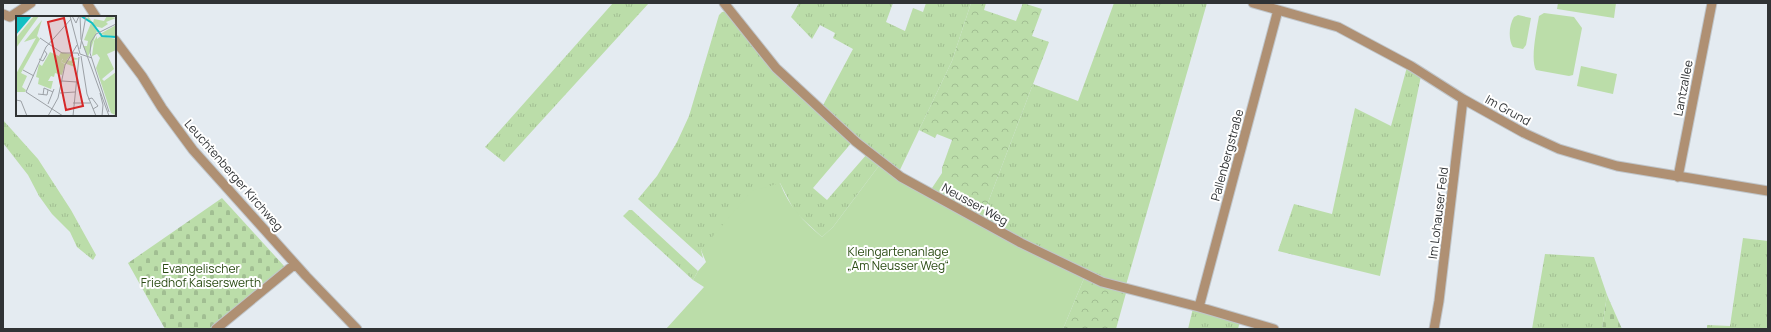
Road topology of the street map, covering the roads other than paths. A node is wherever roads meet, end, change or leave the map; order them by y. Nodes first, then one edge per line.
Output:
1 (31, 3) edge
2 (87, 3) edge
3 (724, 3) edge
4 (1253, 3) edge
5 (1712, 3) edge
6 (1278, 10) junction
7 (3, 14) edge
8 (95, 16) edge
9 (116, 41) edge
10 (1463, 99) junction
11 (1678, 177) junction
12 (1768, 192) edge
13 (295, 264) junction
14 (1199, 306) junction
15 (350, 327) edge
16 (216, 329) edge
17 (1274, 329) edge
18 (1434, 329) edge

1 - 7 street
2 - 8 street
3 - 14 street, Neusser Weg
4 - 6 street, Im Grund
5 - 11 street, Lantzallee
6 - 10 street, Im Grund
6 - 14 street, Pallenbergstraße
9 - 13 street, Leuchtenberger Kirchweg
10 - 11 street, Im Grund
10 - 18 street, Im Lohauser Feld
11 - 12 street, Im Grund
13 - 15 street, Leuchtenberger Kirchweg
13 - 16 street
14 - 17 street, Neusser Weg

